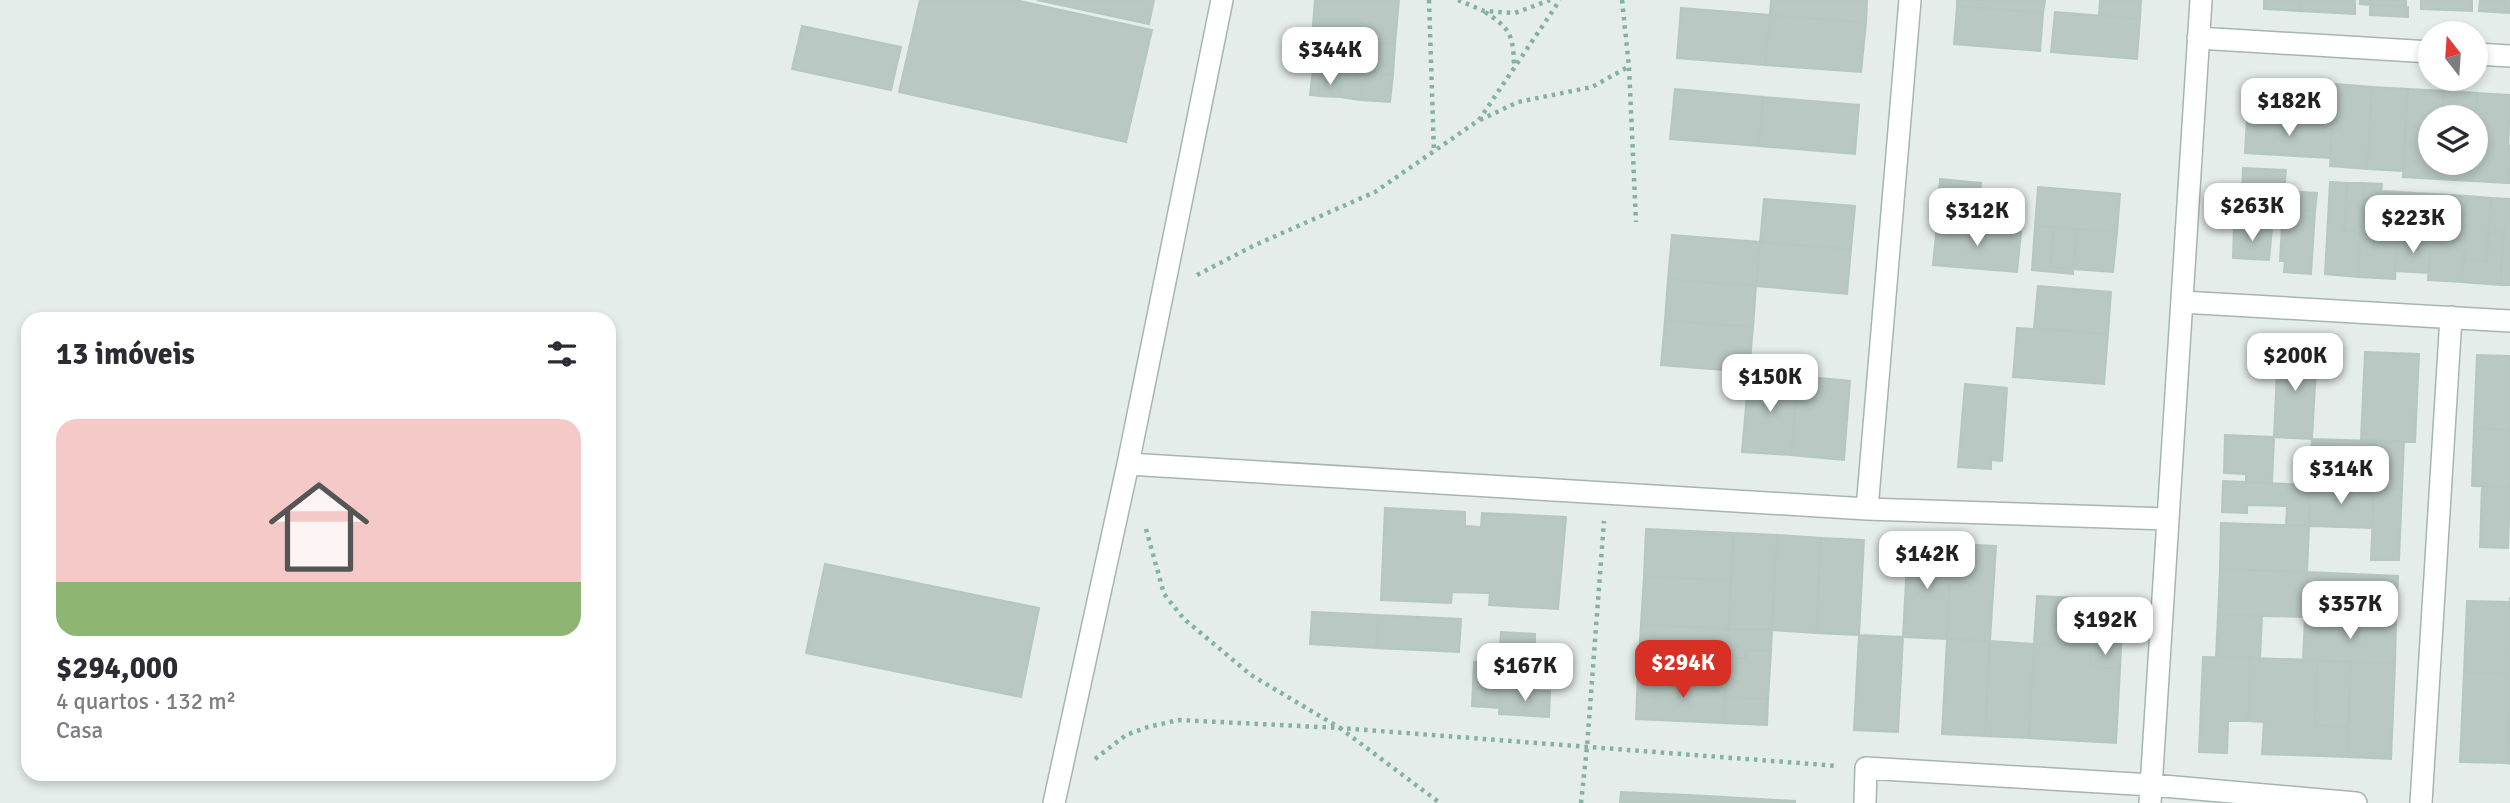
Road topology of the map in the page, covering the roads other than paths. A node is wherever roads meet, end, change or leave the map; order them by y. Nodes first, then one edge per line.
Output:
1 (1222, 0) edge
2 (1910, 0) edge
3 (2201, 0) edge
4 (2198, 38) junction
5 (2418, 51) edge
6 (2488, 55) edge
7 (2510, 56) edge
8 (2182, 302) junction
9 (2451, 317) junction
10 (2510, 321) edge
11 (1128, 464) junction
12 (1867, 509) junction
13 (2167, 519) junction
14 (2151, 794) edge
15 (2321, 801) edge
16 (1054, 803) edge
17 (1865, 803) edge
18 (2356, 803) edge
19 (2421, 803) edge

1 - 11 street
2 - 12 street
3 - 4 street
4 - 5 street
4 - 8 street
6 - 7 street
8 - 9 street
8 - 13 street
9 - 10 street
9 - 19 street
11 - 12 street
11 - 16 street
12 - 13 street
13 - 14 street
14 - 15 street
14 - 17 street
15 - 18 street

